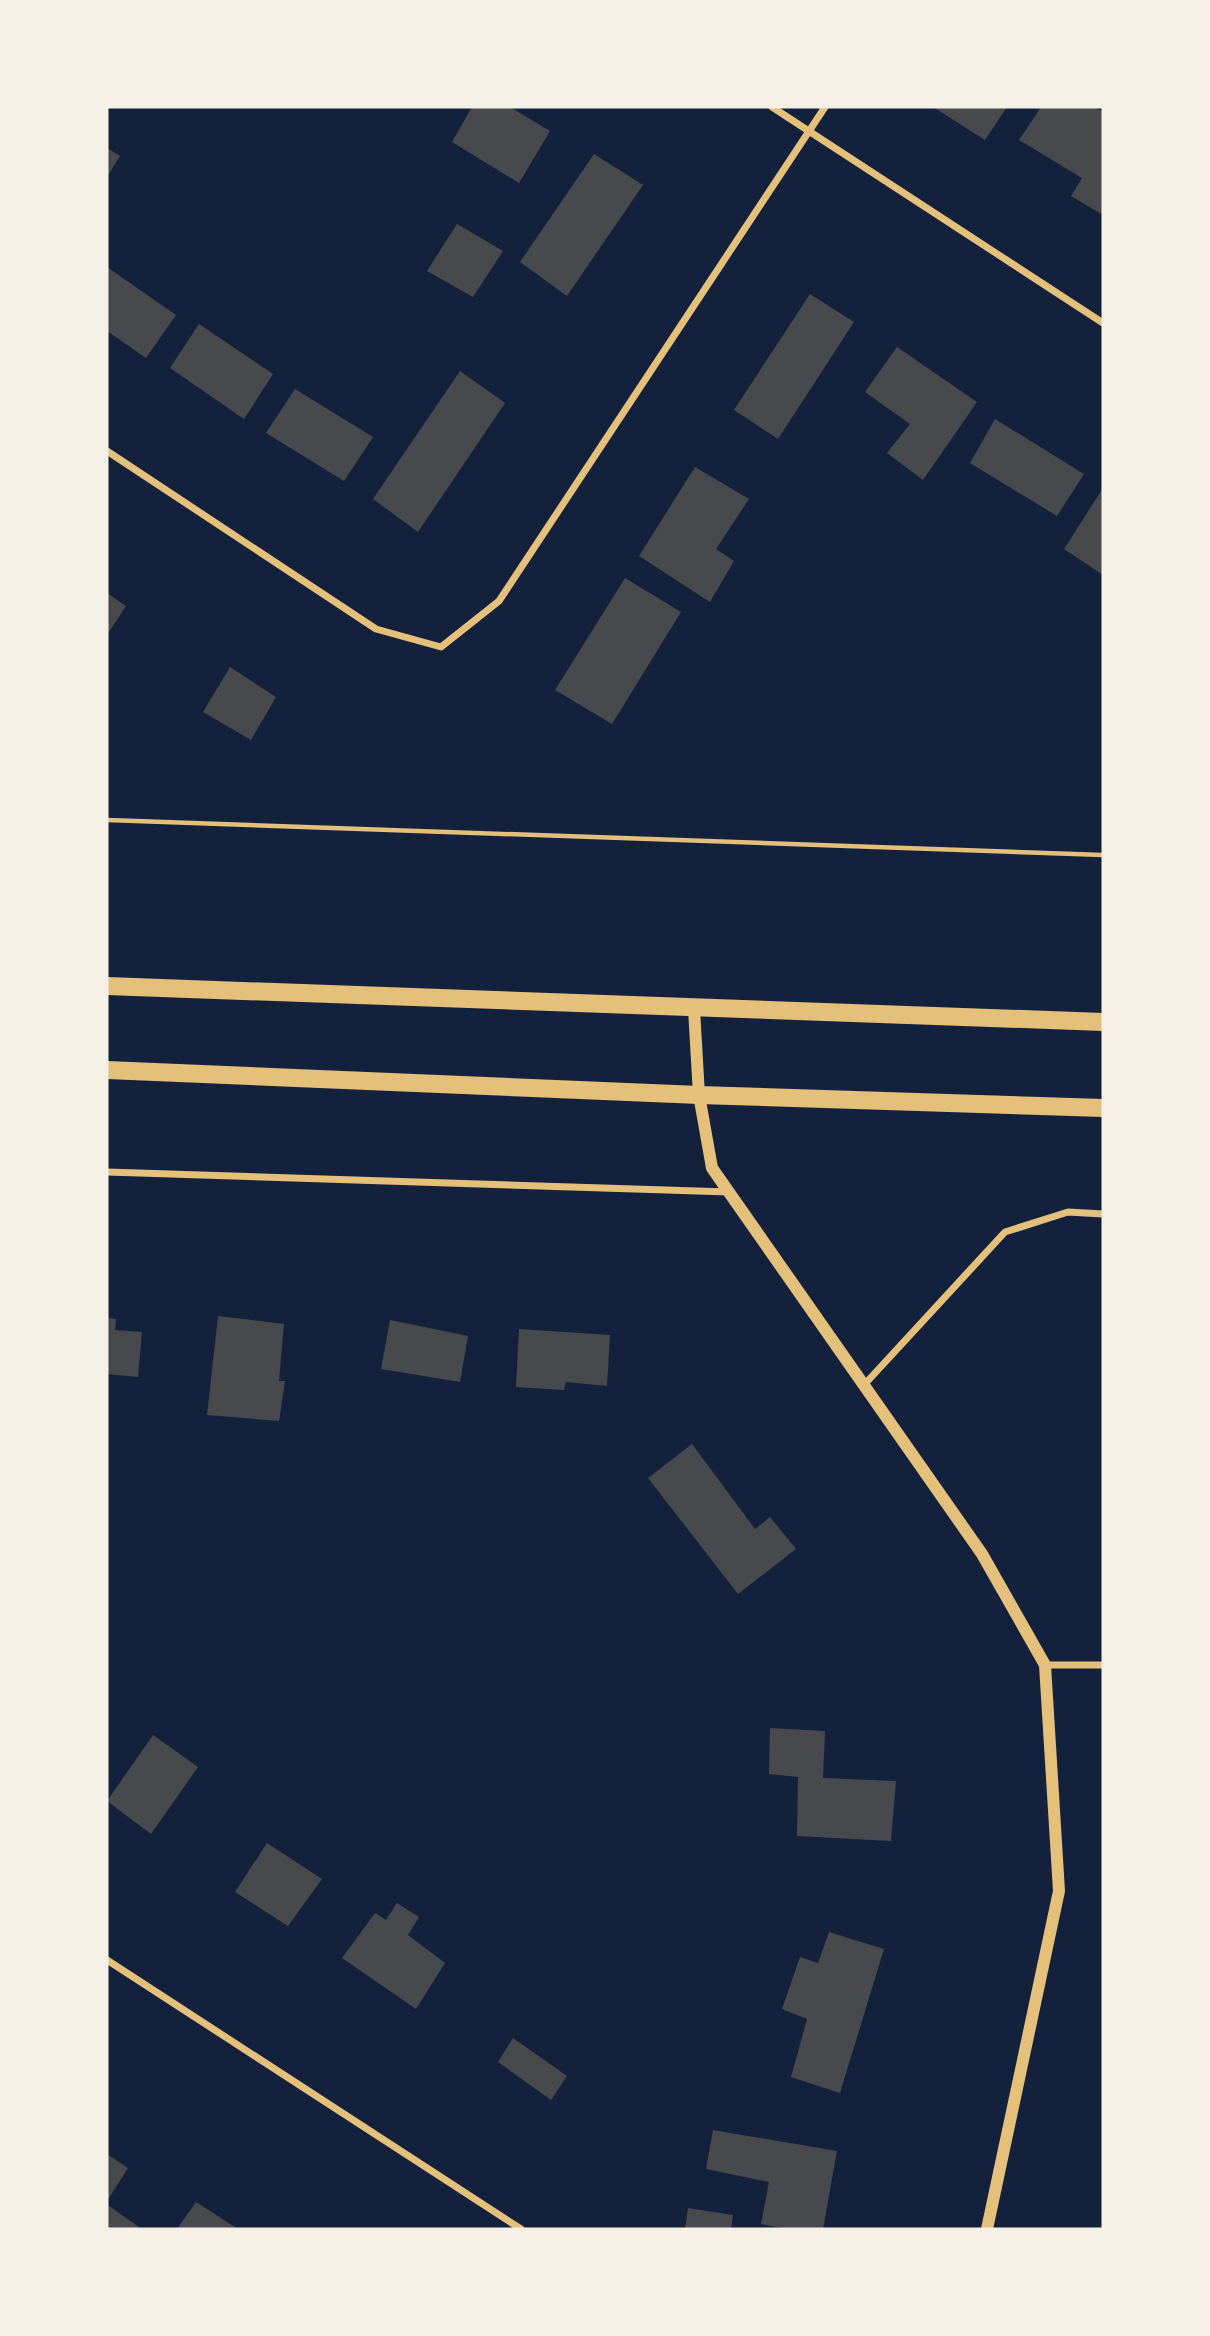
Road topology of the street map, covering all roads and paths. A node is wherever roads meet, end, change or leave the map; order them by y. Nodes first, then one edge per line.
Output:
1 (772, 107) edge
2 (825, 107) edge
3 (809, 131) junction
4 (1103, 323) edge
5 (107, 451) edge
6 (107, 820) edge
7 (1103, 855) edge
8 (107, 986) edge
9 (694, 1009) junction
10 (1103, 1022) edge
11 (107, 1070) edge
12 (699, 1095) junction
13 (1103, 1108) edge
14 (107, 1172) edge
15 (729, 1192) junction
16 (1103, 1214) edge
17 (864, 1385) junction
18 (1045, 1665) junction
19 (1103, 1665) edge
20 (107, 1960) edge
21 (521, 2229) edge
22 (987, 2229) edge

1 - 3 street
2 - 3 street
3 - 4 street
3 - 5 street
6 - 7 path
8 - 9 main road
9 - 10 main road
9 - 12 street
11 - 12 main road
12 - 13 main road
12 - 15 street
14 - 15 street
15 - 17 street
16 - 17 street
17 - 18 street
18 - 19 street
18 - 22 street
20 - 21 street

